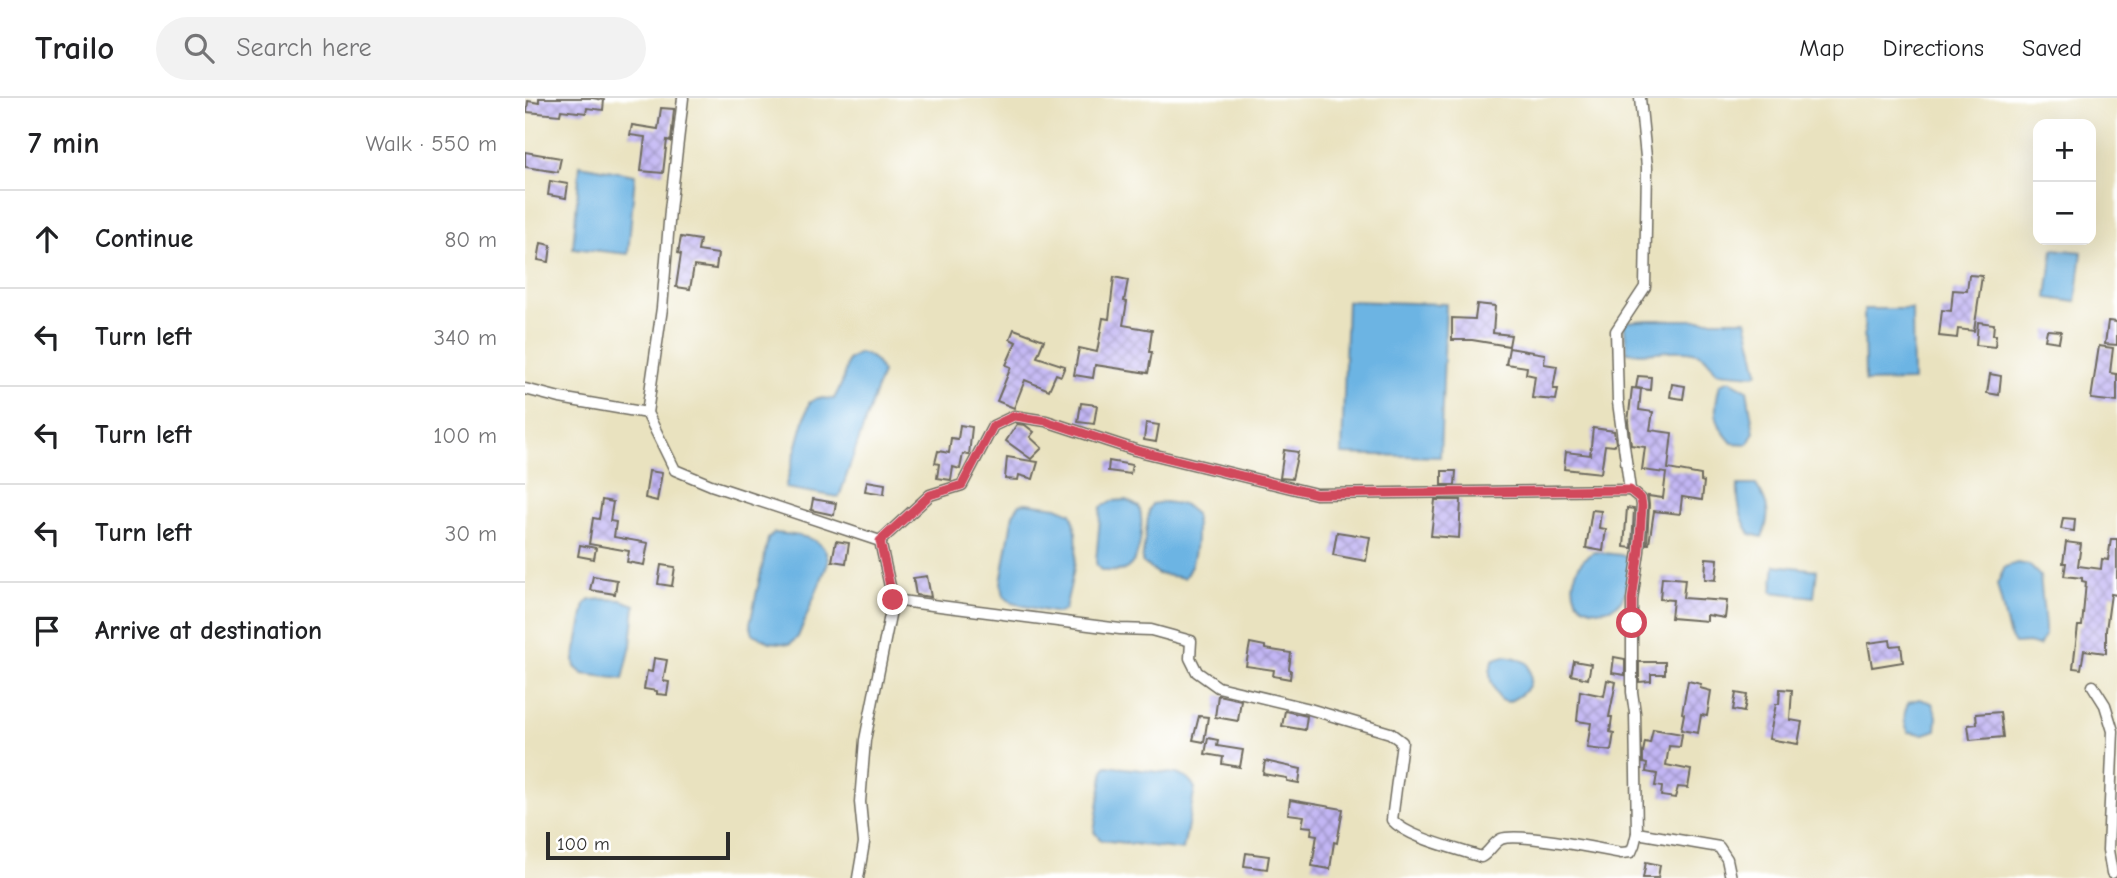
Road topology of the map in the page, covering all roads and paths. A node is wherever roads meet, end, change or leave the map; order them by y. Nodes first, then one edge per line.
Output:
1 (683, 98) edge
2 (1640, 98) edge
3 (525, 389) edge
4 (647, 413) junction
5 (1630, 490) junction
6 (880, 541) junction
7 (893, 600) junction
8 (2093, 685) dead end
9 (1637, 833) junction
10 (2113, 875) edge
11 (858, 878) edge
12 (1731, 878) edge

1 - 4 street
2 - 5 street
3 - 4 street
4 - 6 street
5 - 6 street
5 - 9 street
6 - 7 street
7 - 9 street
7 - 11 street
8 - 10 street
9 - 12 street

